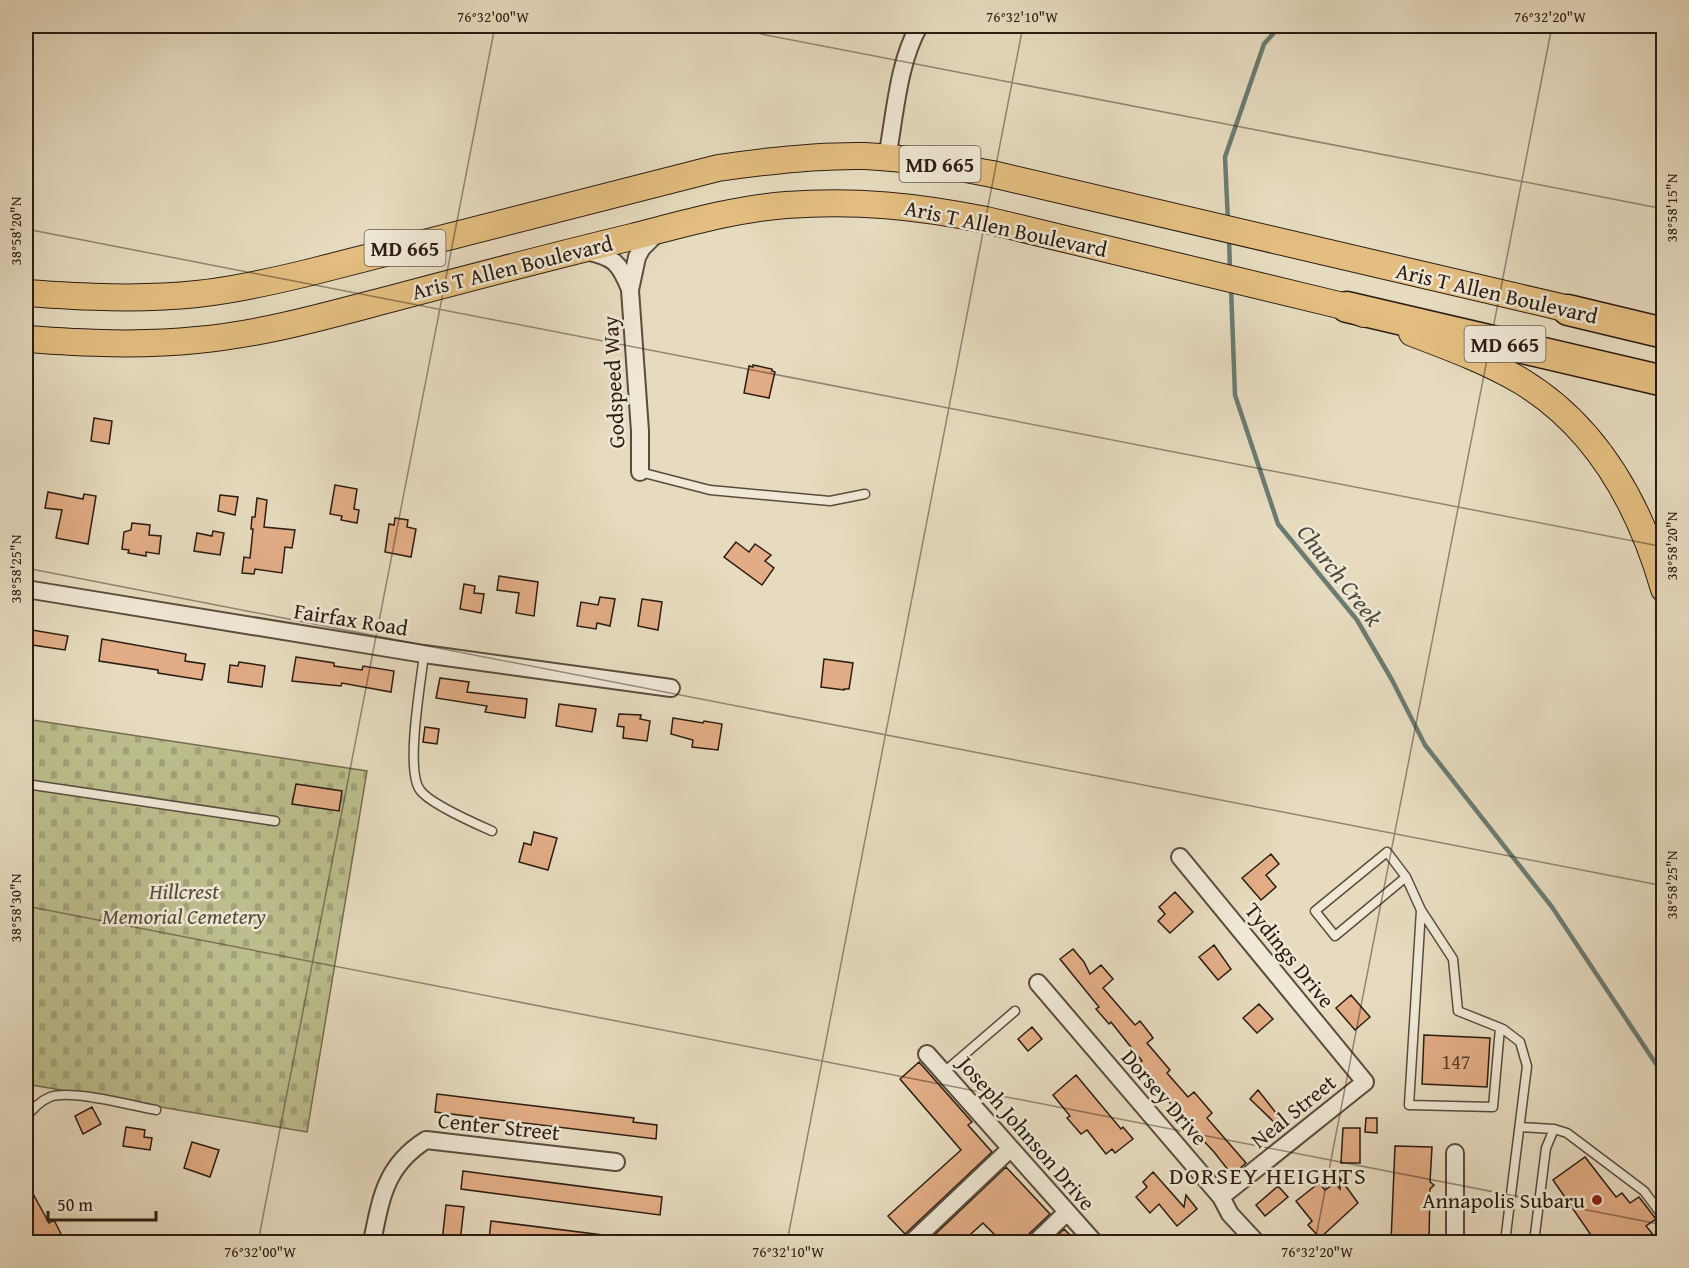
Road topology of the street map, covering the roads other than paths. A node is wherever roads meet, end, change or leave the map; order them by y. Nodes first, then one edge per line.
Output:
1 (919, 26) edge
2 (887, 158) junction
3 (661, 230) junction
4 (579, 249) junction
5 (630, 290) junction
6 (26, 293) edge
7 (1340, 306) junction
8 (1568, 310) junction
9 (1664, 326) edge
10 (1664, 333) edge
11 (26, 339) edge
12 (1664, 381) edge
13 (640, 472) joint
14 (865, 494) dead end
15 (26, 589) edge
16 (1664, 589) edge
17 (424, 654) junction
18 (671, 688) dead end
19 (26, 784) edge
20 (275, 822) dead end
21 (492, 831) dead end
22 (1180, 857) dead end
23 (1406, 877) junction
24 (1421, 910) junction
25 (1038, 983) dead end
26 (1015, 1011) dead end
27 (1500, 1028) junction
28 (927, 1054) dead end
29 (944, 1072) junction
30 (1365, 1082) joint
31 (156, 1110) dead end
32 (26, 1118) edge
33 (1520, 1127) junction
34 (1554, 1129) junction
35 (1010, 1149) junction
36 (1455, 1154) dead end
37 (615, 1162) dead end
38 (1221, 1197) junction
39 (1066, 1213) junction
40 (1664, 1218) edge
41 (372, 1242) edge
42 (912, 1242) edge
43 (1036, 1242) edge
44 (1094, 1242) edge
45 (1256, 1242) edge
46 (1455, 1242) edge
47 (1504, 1242) edge
48 (1534, 1242) edge

1 - 2 street
2 - 6 main road, Aris T Allen Boulevard / MD 665
2 - 8 main road, Aris T Allen Boulevard / MD 665
3 - 4 main road, Aris T Allen Boulevard / MD 665
3 - 5 street, Godspeed Way
3 - 7 main road, Aris T Allen Boulevard / MD 665
4 - 5 street, Godspeed Way
4 - 11 main road, Aris T Allen Boulevard / MD 665
5 - 13 street, Godspeed Way
7 - 12 highway, Aris T Allen Boulevard / MD 665
7 - 16 main road
8 - 9 main road
8 - 10 highway, Aris T Allen Boulevard / MD 665
13 - 14 lane
15 - 17 street, Fairfax Road
17 - 18 street, Fairfax Road
17 - 21 lane
19 - 20 lane
22 - 30 street, Tydings Drive
23 - 23 lane
23 - 24 lane
24 - 27 lane
24 - 27 lane
25 - 38 street, Dorsey Drive
26 - 29 lane
27 - 33 lane
28 - 29 street, Joseph Johnson Drive
29 - 35 street, Joseph Johnson Drive
30 - 38 street, Neal Street
31 - 32 lane
33 - 34 lane
33 - 47 lane
34 - 40 lane
34 - 48 lane
35 - 39 street, Joseph Johnson Drive
35 - 42 street
36 - 46 street
37 - 41 street, Center Street
38 - 45 street, Dorsey Drive
39 - 43 street
39 - 44 street, Joseph Johnson Drive

